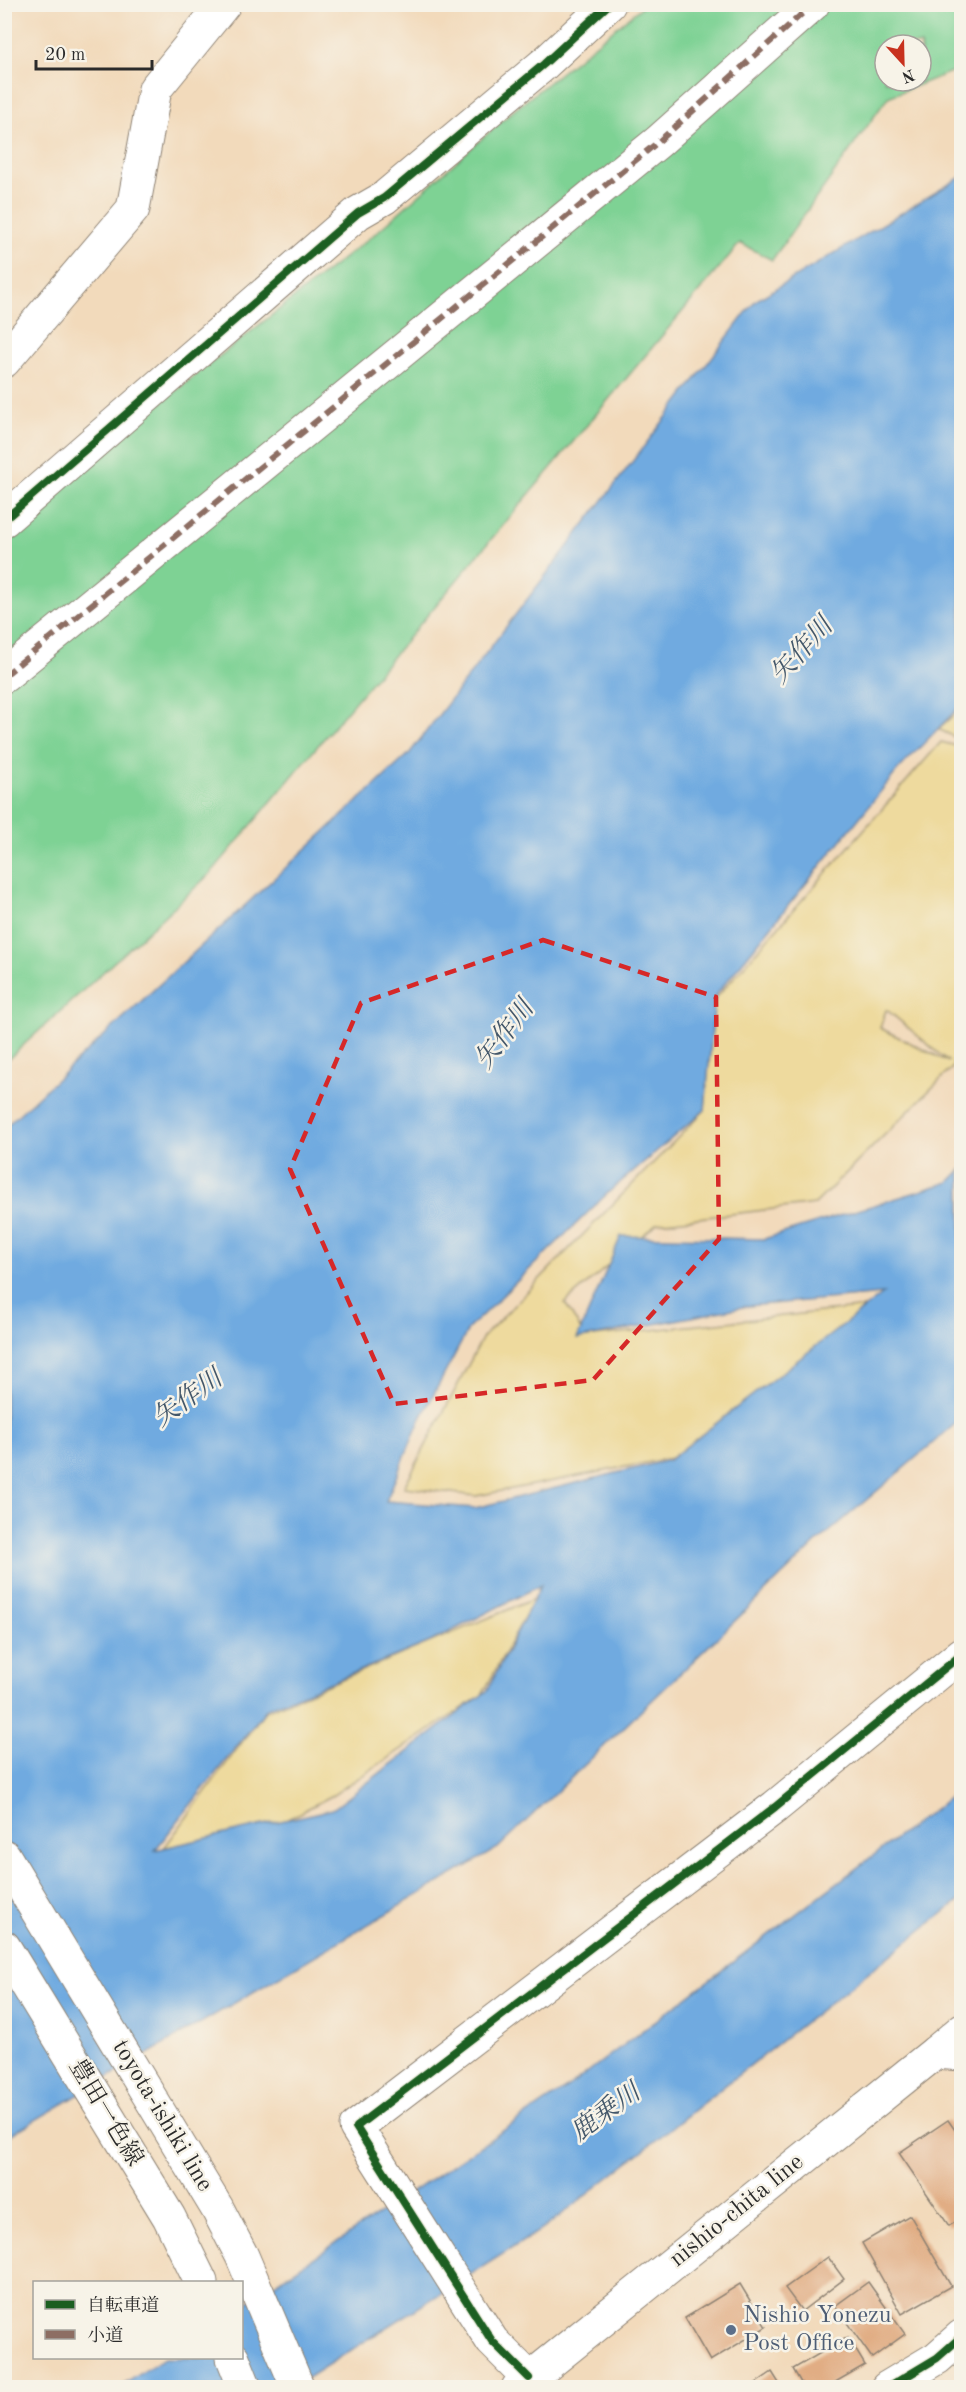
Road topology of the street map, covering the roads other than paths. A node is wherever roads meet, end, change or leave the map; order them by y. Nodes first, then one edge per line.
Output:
1 (224, 4) edge
2 (609, 4) edge
3 (813, 4) edge
4 (4, 361) edge
5 (4, 520) edge
6 (4, 676) edge
7 (962, 1654) edge
8 (4, 1856) edge
9 (4, 1947) edge
10 (962, 2030) edge
11 (949, 2053) edge
12 (200, 2281) edge
13 (962, 2336) edge
14 (233, 2359) edge
15 (937, 2373) edge
16 (524, 2383) edge
17 (245, 2388) edge
18 (298, 2388) edge
19 (887, 2388) edge

1 - 4 street
2 - 5 street
3 - 6 street
7 - 16 street
8 - 18 street, toyota-ishiki line
9 - 12 street, 豊田一色線
10 - 11 street, nishio-chita line
11 - 16 street, nishio-chita line
13 - 15 street
14 - 17 street
15 - 19 street

